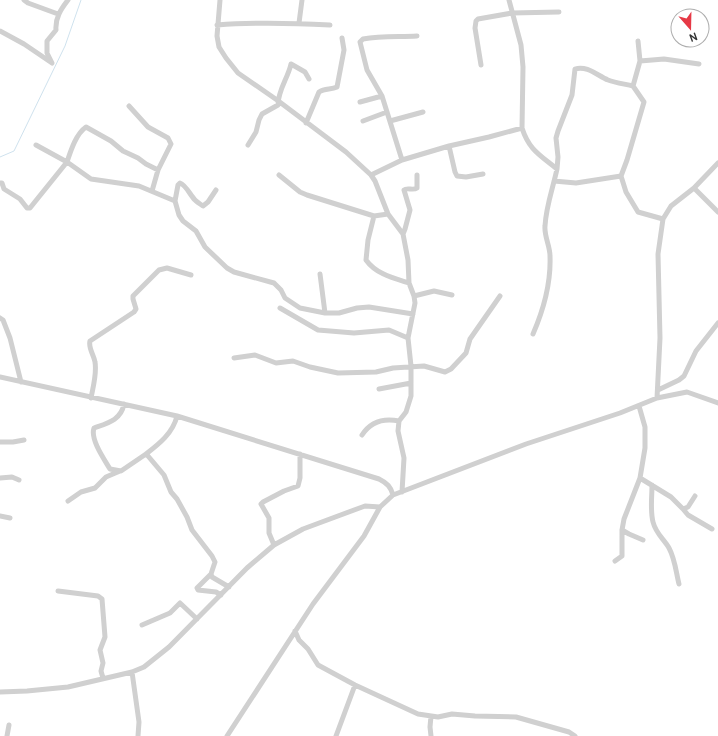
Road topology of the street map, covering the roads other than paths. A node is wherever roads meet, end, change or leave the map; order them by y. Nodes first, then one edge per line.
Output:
1 (24, 0) edge
2 (68, 0) edge
3 (220, 0) edge
4 (302, 0) edge
5 (509, 0) edge
6 (512, 12) junction
7 (559, 12) dead end
8 (58, 14) junction
9 (299, 23) junction
10 (217, 25) junction
11 (330, 25) dead end
12 (0, 31) edge
13 (416, 36) dead end
14 (342, 38) dead end
15 (638, 41) dead end
16 (640, 61) junction
17 (700, 64) dead end
18 (481, 65) dead end
19 (309, 79) dead end
20 (633, 86) junction
21 (382, 96) junction
22 (278, 101) junction
23 (360, 102) dead end
24 (129, 106) dead end
25 (387, 112) junction
26 (423, 112) dead end
27 (363, 121) dead end
28 (390, 121) junction
29 (306, 123) junction
30 (522, 128) junction
31 (36, 145) dead end
32 (248, 145) dead end
33 (449, 146) junction
34 (402, 160) junction
35 (67, 162) junction
36 (718, 163) edge
37 (557, 169) junction
38 (158, 170) junction
39 (483, 174) dead end
40 (371, 175) junction
41 (417, 175) dead end
42 (279, 176) dead end
43 (621, 176) junction
44 (554, 181) junction
45 (0, 183) edge
46 (694, 188) junction
47 (216, 190) dead end
48 (152, 191) junction
49 (175, 201) junction
50 (718, 212) edge
51 (388, 214) junction
52 (374, 216) junction
53 (663, 219) junction
54 (403, 234) junction
55 (320, 274) dead end
56 (191, 275) dead end
57 (409, 283) junction
58 (452, 295) dead end
59 (414, 296) junction
60 (500, 296) dead end
61 (280, 308) dead end
62 (325, 313) junction
63 (413, 314) junction
64 (0, 318) edge
65 (718, 323) edge
66 (533, 334) dead end
67 (408, 338) junction
68 (234, 358) dead end
69 (411, 366) junction
70 (0, 377) edge
71 (21, 382) junction
72 (411, 383) junction
73 (379, 389) dead end
74 (658, 390) junction
75 (91, 398) junction
76 (657, 398) junction
77 (718, 403) edge
78 (124, 404) junction
79 (639, 406) junction
80 (176, 416) junction
81 (399, 421) junction
82 (362, 435) dead end
83 (24, 440) dead end
84 (0, 442) edge
85 (146, 454) junction
86 (300, 454) junction
87 (121, 471) junction
88 (0, 478) edge
89 (640, 478) junction
90 (19, 480) dead end
91 (652, 485) junction
92 (402, 492) junction
93 (393, 495) junction
94 (695, 496) dead end
95 (68, 501) dead end
96 (380, 507) junction
97 (682, 509) junction
98 (0, 516) edge
99 (10, 518) dead end
100 (712, 529) dead end
101 (622, 530) junction
102 (643, 540) dead end
103 (274, 545) junction
104 (615, 561) dead end
105 (211, 574) junction
106 (679, 584) dead end
107 (229, 587) junction
108 (58, 591) dead end
109 (221, 595) junction
110 (197, 619) junction
111 (142, 625) dead end
112 (296, 631) junction
113 (132, 672) junction
114 (103, 678) junction
115 (355, 685) junction
116 (0, 692) edge
117 (432, 716) junction
118 (9, 725) dead end
119 (7, 736) edge
120 (138, 736) edge
121 (227, 736) edge
122 (336, 736) edge
123 (430, 736) edge
124 (576, 736) edge

1 - 8 street
2 - 8 street
3 - 10 street
4 - 9 street
5 - 6 street
6 - 7 street
6 - 18 street
6 - 30 street
8 - 12 street
9 - 10 street
9 - 11 street
10 - 22 street
13 - 21 street
14 - 29 street
15 - 16 street
16 - 17 street
16 - 20 street
19 - 22 street
20 - 37 street
20 - 43 street
21 - 23 street
21 - 25 street
22 - 29 street
22 - 32 street
24 - 38 street
25 - 27 street
25 - 28 street
26 - 28 street
28 - 34 street
29 - 40 street
30 - 33 street
30 - 37 street
31 - 35 street
33 - 34 street
33 - 39 street
34 - 40 street
35 - 38 street
35 - 45 street
35 - 48 street
36 - 46 street
37 - 44 street
38 - 48 street
40 - 51 street
41 - 54 street
42 - 52 street
43 - 44 street
43 - 53 street
44 - 66 street
46 - 50 street
46 - 53 street
47 - 49 street
48 - 49 street
49 - 62 street
51 - 52 street
51 - 54 street
52 - 57 street
53 - 74 street
54 - 57 street
55 - 62 street
56 - 75 street
57 - 59 street
58 - 59 street
59 - 63 street
60 - 69 street
61 - 67 street
62 - 63 street
63 - 67 street
64 - 71 street
65 - 74 street
67 - 69 street
68 - 69 street
69 - 72 street
70 - 71 street
71 - 75 street
72 - 73 street
72 - 81 street
74 - 76 street
75 - 78 street
76 - 77 street
76 - 79 street
78 - 80 street
78 - 87 street
79 - 89 street
79 - 92 street
80 - 85 street
80 - 86 street
81 - 82 street
81 - 92 street
83 - 84 street
85 - 87 street
85 - 105 street
86 - 93 street
86 - 103 street
87 - 95 street
88 - 90 street
89 - 91 street
89 - 101 street
91 - 97 street
91 - 106 street
92 - 93 street
93 - 96 street
94 - 97 street
96 - 103 street
96 - 112 street
97 - 100 street
98 - 99 street
101 - 102 street
101 - 104 street
103 - 107 street
105 - 107 street
105 - 109 street
107 - 109 street
108 - 114 street
109 - 110 street
110 - 111 street
110 - 113 street
112 - 115 street
112 - 121 street
113 - 114 street
113 - 120 street
114 - 116 street
115 - 117 street
115 - 122 street
117 - 123 street
117 - 124 street
118 - 119 street

